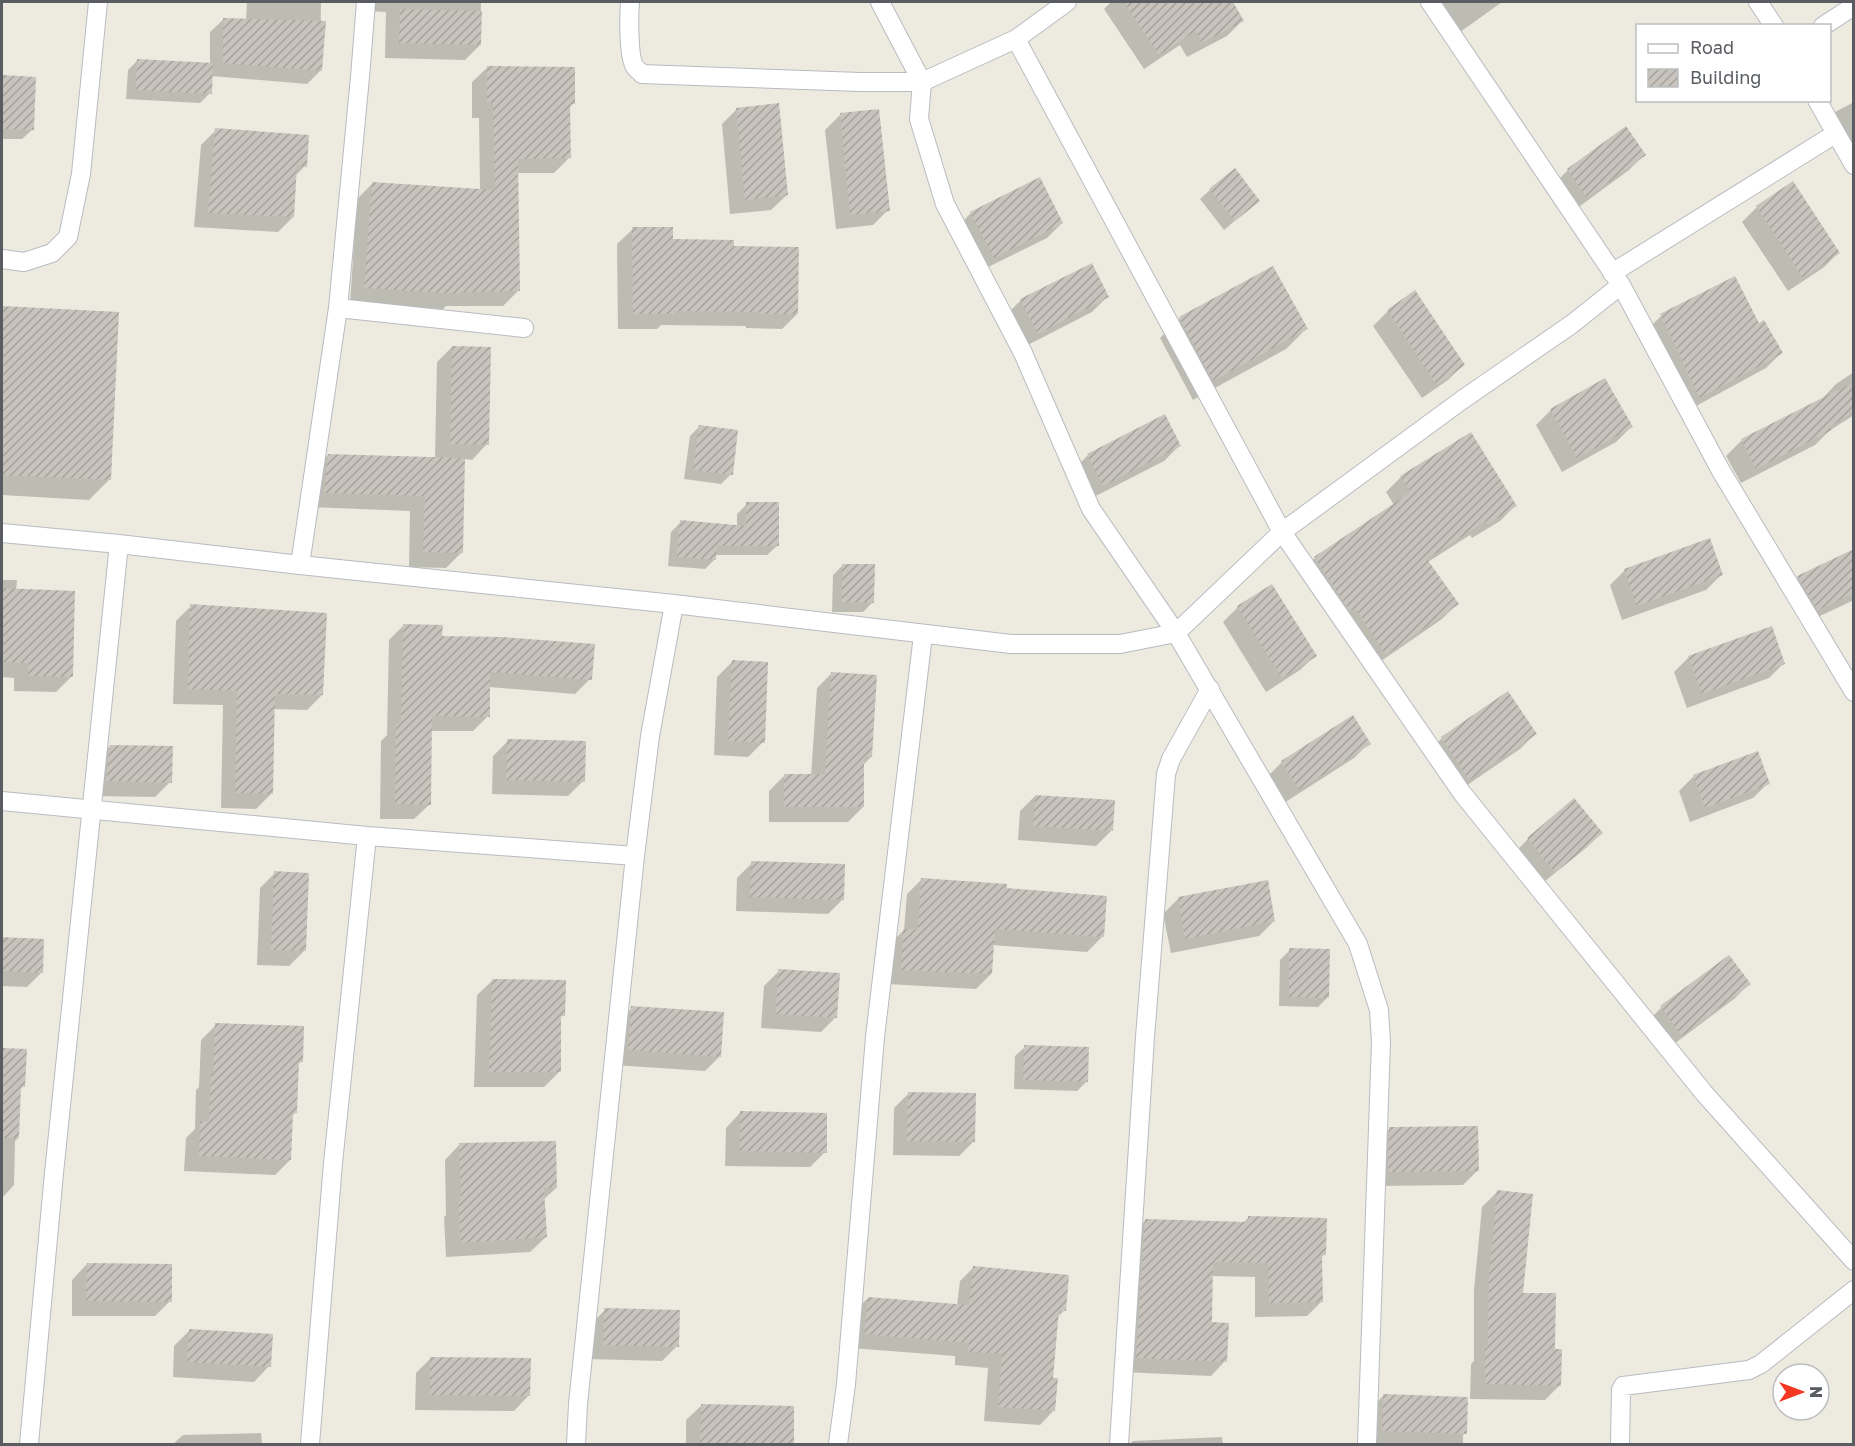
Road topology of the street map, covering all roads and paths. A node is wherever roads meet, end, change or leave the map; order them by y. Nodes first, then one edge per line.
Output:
1 (98, 2) edge
2 (366, 2) edge
3 (630, 2) edge
4 (880, 2) edge
5 (1067, 2) edge
6 (1430, 2) edge
7 (1758, 2) edge
8 (1854, 6) edge
9 (1773, 24) edge
10 (1826, 24) edge
11 (1016, 39) junction
12 (922, 82) junction
13 (1818, 102) edge
14 (1835, 134) junction
15 (1854, 165) edge
16 (2, 259) edge
17 (1616, 279) junction
18 (338, 308) junction
19 (524, 328) dead end
20 (1282, 532) junction
21 (2, 533) edge
22 (119, 544) junction
23 (300, 566) junction
24 (674, 604) junction
25 (1176, 633) junction
26 (923, 634) junction
27 (1210, 689) junction
28 (1854, 692) edge
29 (2, 801) edge
30 (92, 810) junction
31 (367, 836) junction
32 (635, 856) junction
33 (1854, 1261) edge
34 (1854, 1290) edge
35 (29, 1444) edge
36 (310, 1444) edge
37 (576, 1444) edge
38 (838, 1444) edge
39 (1119, 1444) edge
40 (1368, 1444) edge
41 (1620, 1444) edge

1 - 16 street
2 - 18 street
3 - 12 street
4 - 12 street
5 - 11 street
6 - 17 street
7 - 9 street
8 - 10 street
11 - 12 street
11 - 20 street
12 - 25 street
13 - 14 street
14 - 15 street
14 - 17 street
17 - 20 street
17 - 28 street
18 - 19 street
18 - 23 street
20 - 25 street
20 - 33 street
21 - 22 street
22 - 23 street
22 - 30 street
23 - 24 street
24 - 26 street
24 - 32 street
25 - 26 street
25 - 27 street
26 - 38 street
27 - 39 street
27 - 40 street
29 - 30 street
30 - 31 street
30 - 35 street
31 - 32 street
31 - 36 street
32 - 37 street
34 - 41 street

